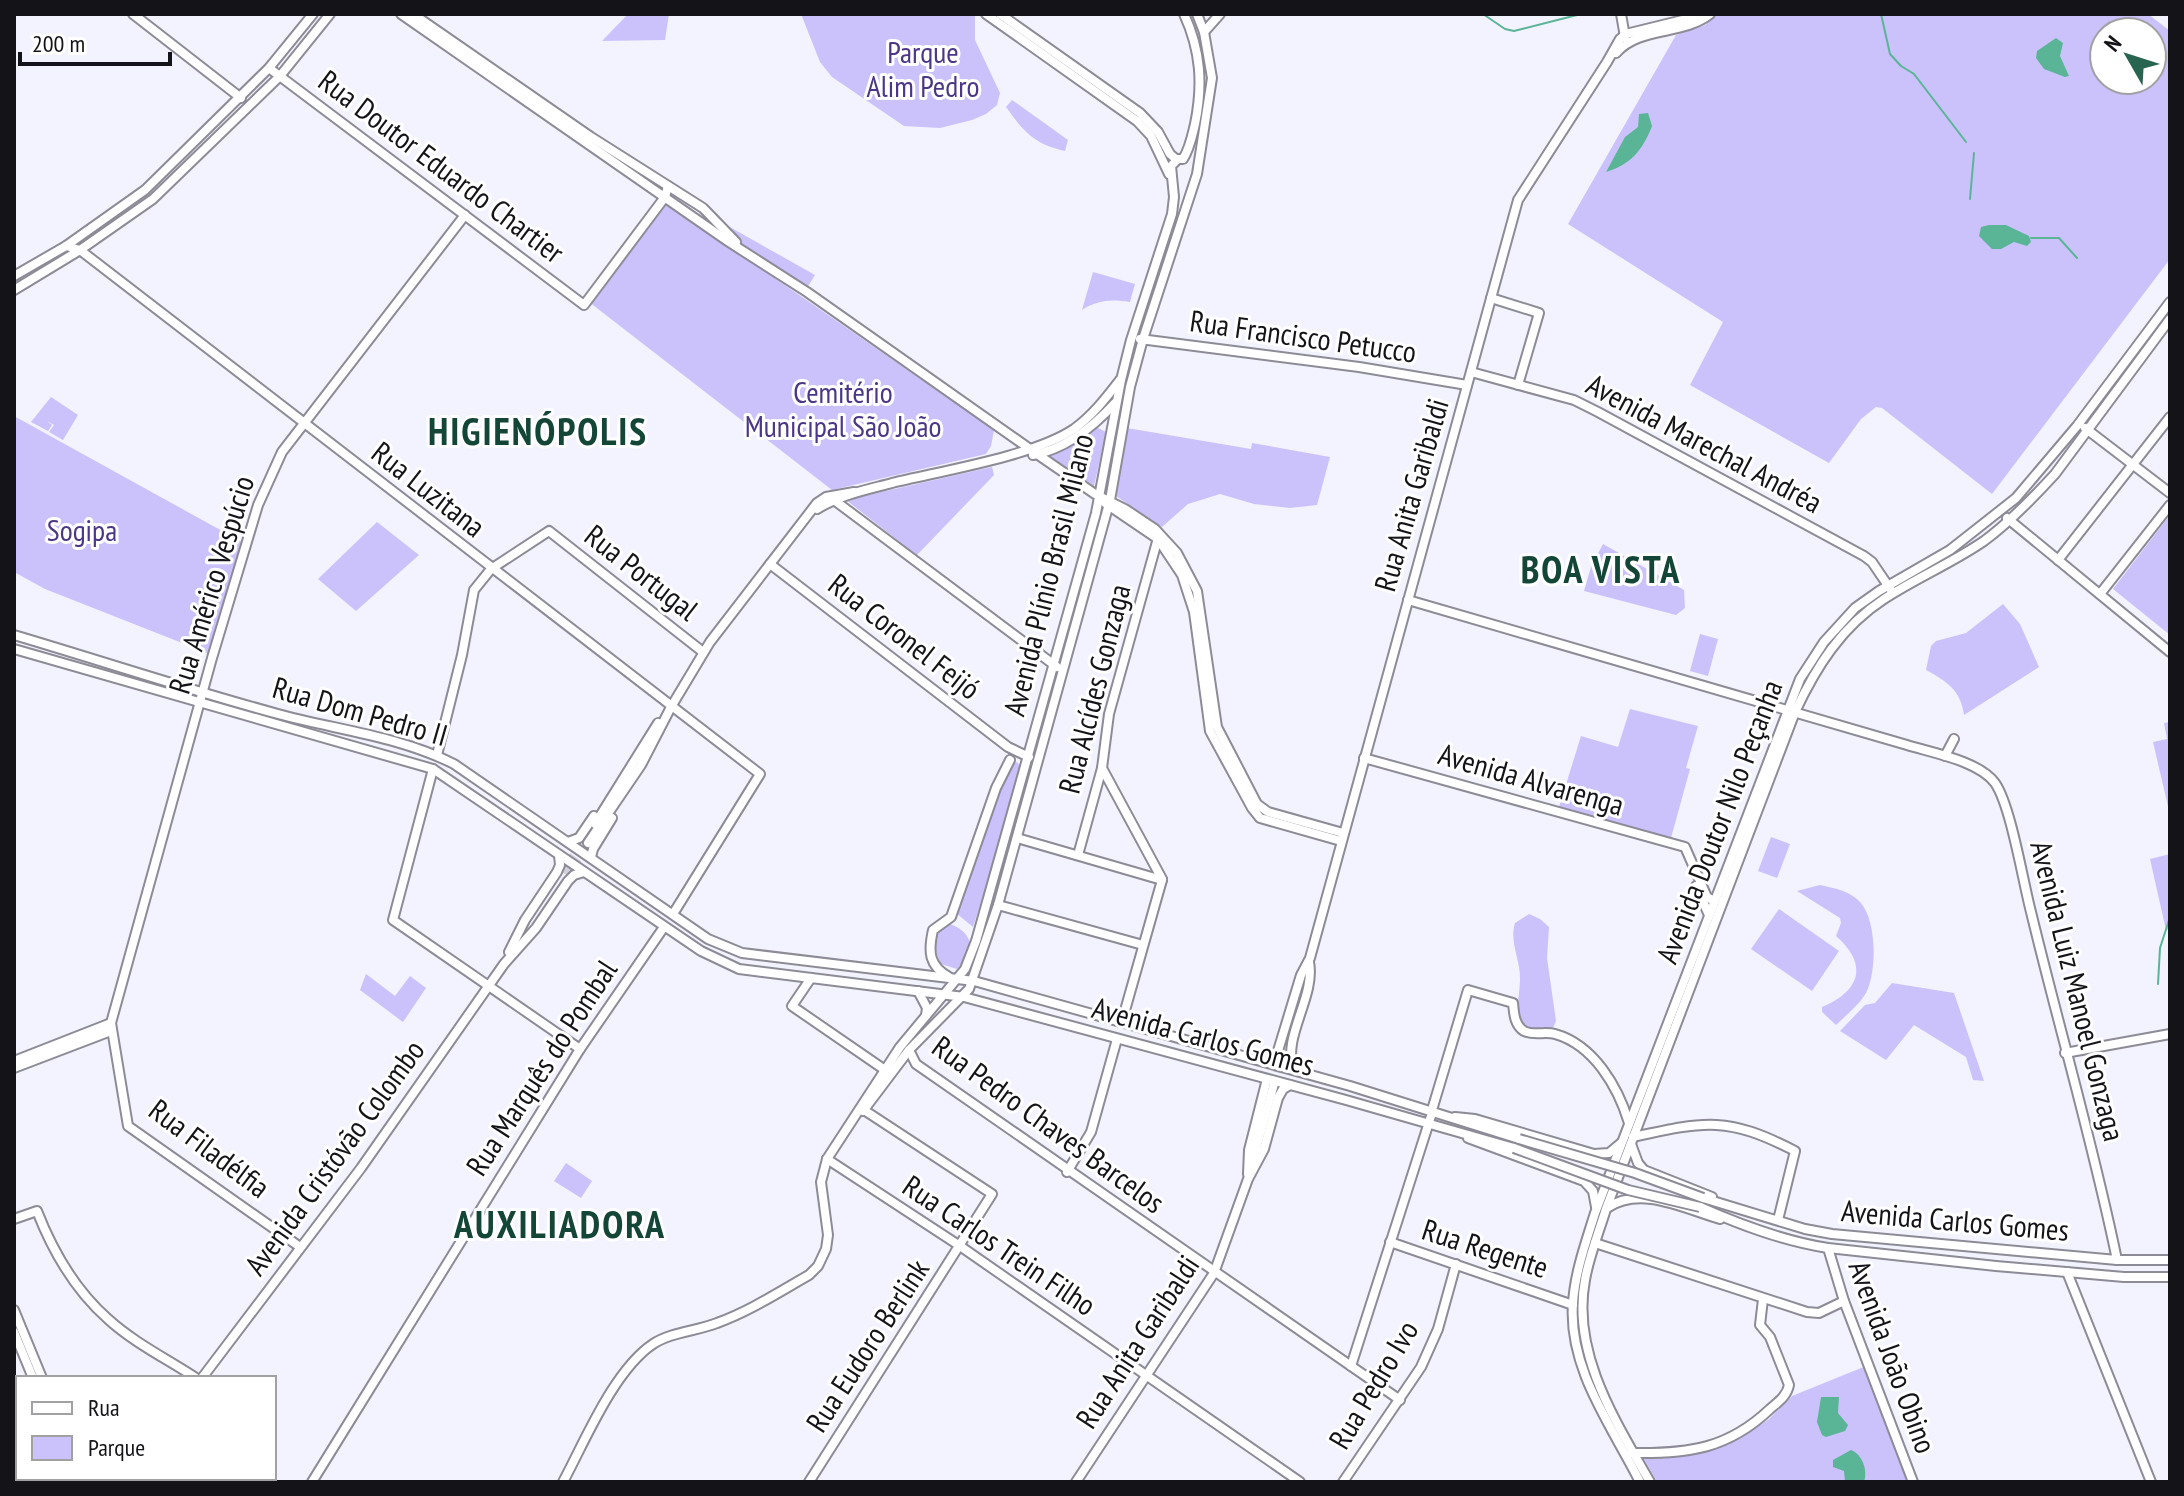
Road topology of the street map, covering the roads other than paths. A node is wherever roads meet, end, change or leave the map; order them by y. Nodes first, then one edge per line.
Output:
1 (133, 14) edge
2 (313, 14) edge
3 (330, 14) edge
4 (401, 14) edge
5 (413, 14) edge
6 (428, 14) edge
7 (986, 14) edge
8 (1000, 14) edge
9 (1184, 14) edge
10 (1197, 14) edge
11 (1220, 14) edge
12 (1621, 14) edge
13 (1696, 14) edge
14 (1710, 14) edge
15 (431, 27) junction
16 (1015, 30) junction
17 (1204, 32) junction
18 (1626, 34) junction
19 (1623, 45) junction
20 (1607, 62) junction
21 (269, 68) junction
22 (280, 76) junction
23 (241, 98) junction
24 (573, 129) junction
25 (1180, 160) junction
26 (1196, 169) junction
27 (1172, 178) junction
28 (1194, 180) junction
29 (668, 186) junction
30 (665, 197) junction
31 (711, 214) junction
32 (465, 215) junction
33 (729, 242) junction
34 (66, 246) junction
35 (80, 250) junction
36 (758, 261) junction
37 (14, 276) edge
38 (14, 290) edge
39 (1491, 298) junction
40 (2170, 302) edge
41 (2170, 319) edge
42 (1143, 339) junction
43 (1131, 340) junction
44 (1471, 372) junction
45 (1121, 380) junction
46 (1467, 385) junction
47 (1518, 385) junction
48 (1130, 387) junction
49 (1117, 400) junction
50 (2170, 417) edge
51 (1092, 423) junction
52 (303, 425) junction
53 (2077, 426) junction
54 (1111, 429) junction
55 (2088, 430) junction
56 (1007, 433) junction
57 (1029, 448) junction
58 (1037, 454) junction
59 (1001, 456) junction
60 (2134, 465) junction
61 (854, 492) junction
62 (2170, 493) edge
63 (1099, 496) junction
64 (834, 500) junction
65 (1109, 503) junction
66 (2170, 505) edge
67 (2001, 512) junction
68 (806, 518) junction
69 (2009, 520) junction
70 (1159, 537) junction
71 (2058, 560) junction
72 (770, 564) junction
73 (491, 569) junction
74 (1890, 590) junction
75 (2100, 594) junction
76 (1408, 600) junction
77 (14, 635) edge
78 (14, 649) edge
79 (703, 652) junction
80 (2170, 652) edge
81 (1053, 666) junction
82 (1065, 667) junction
83 (201, 698) junction
84 (1791, 711) junction
85 (673, 712) junction
86 (650, 737) junction
87 (1954, 739) dead end
88 (1008, 747) junction
89 (437, 755) junction
90 (1364, 758) junction
91 (1949, 758) junction
92 (1010, 760) junction
93 (1027, 760) junction
94 (641, 765) junction
95 (1036, 768) junction
96 (1102, 768) junction
97 (433, 769) junction
98 (630, 776) junction
99 (1342, 837) junction
100 (1017, 838) junction
101 (568, 842) junction
102 (586, 842) tunnel mouth
103 (559, 855) junction
104 (1078, 855) junction
105 (591, 857) junction
106 (584, 872) junction
107 (565, 873) tunnel mouth
108 (1162, 880) junction
109 (1696, 881) junction
110 (1725, 896) junction
111 (1714, 901) junction
112 (998, 905) junction
113 (673, 914) junction
114 (1709, 915) junction
115 (664, 927) junction
116 (517, 944) junction
117 (1143, 945) junction
118 (1309, 961) junction
119 (811, 978) junction
120 (954, 978) junction
121 (974, 981) junction
122 (489, 986) junction
123 (917, 991) junction
124 (944, 995) junction
125 (964, 997) junction
126 (926, 1015) junction
127 (1122, 1021) junction
128 (111, 1027) junction
129 (2170, 1034) edge
130 (1117, 1039) junction
131 (580, 1049) junction
132 (909, 1050) junction
133 (2065, 1053) junction
134 (31, 1058) junction
135 (14, 1061) edge
136 (1277, 1063) junction
137 (14, 1068) edge
138 (885, 1070) junction
139 (1294, 1070) junction
140 (1270, 1081) junction
141 (1290, 1085) junction
142 (1623, 1104) junction
143 (1637, 1104) junction
144 (864, 1110) junction
145 (1431, 1117) junction
146 (1454, 1117) junction
147 (850, 1122) junction
148 (1629, 1124) junction
149 (1449, 1129) junction
150 (1630, 1140) junction
151 (1517, 1143) junction
152 (1578, 1151) junction
153 (827, 1159) junction
154 (1067, 1172) junction
155 (1571, 1175) junction
156 (1657, 1176) junction
157 (1248, 1179) junction
158 (1649, 1198) junction
159 (1701, 1203) junction
160 (1606, 1209) junction
161 (1738, 1209) junction
162 (1595, 1213) junction
163 (14, 1219) edge
164 (1778, 1220) junction
165 (1740, 1224) junction
166 (1390, 1242) junction
167 (1595, 1243) junction
168 (960, 1246) junction
169 (300, 1247) junction
170 (1828, 1248) junction
171 (2117, 1260) junction
172 (2170, 1260) edge
173 (1456, 1264) junction
174 (2067, 1272) junction
175 (1214, 1273) junction
176 (2170, 1277) edge
177 (1763, 1299) junction
178 (1844, 1301) junction
179 (1570, 1302) junction
180 (14, 1310) edge
181 (14, 1332) edge
182 (1351, 1366) junction
183 (1146, 1374) junction
184 (1595, 1374) junction
185 (32, 1376) edge
186 (41, 1376) edge
187 (193, 1376) edge
188 (203, 1376) edge
189 (1593, 1391) junction
190 (1400, 1400) junction
191 (1619, 1443) junction
192 (1634, 1453) junction
193 (312, 1482) edge
194 (563, 1482) edge
195 (809, 1482) edge
196 (1076, 1482) edge
197 (1300, 1482) edge
198 (1343, 1482) edge
199 (1640, 1482) edge
200 (1650, 1482) edge
201 (1913, 1482) edge
202 (2151, 1482) edge

1 - 23 main road
2 - 21 main road
3 - 22 main road
4 - 24 main road
5 - 15 main road
6 - 15 main road
7 - 16 main road
8 - 16 main road
9 - 25 main road, Avenida Plínio Brasil Milano
10 - 17 main road, Avenida Plínio Brasil Milano
11 - 17 main road
12 - 18 main road
13 - 18 main road
14 - 19 main road
15 - 24 main road
16 - 25 main road
16 - 27 main road
17 - 26 main road, Avenida Plínio Brasil Milano
18 - 19 main road
18 - 20 main road, Rua Anita Garibaldi
19 - 20 main road, Rua Anita Garibaldi
20 - 39 main road, Rua Anita Garibaldi
21 - 22 main road, Rua Doutor Eduardo Chartier
21 - 23 main road
22 - 32 main road, Rua Doutor Eduardo Chartier
22 - 35 main road
23 - 34 main road
24 - 29 main road
24 - 30 main road
25 - 26 main road
25 - 27 main road, Avenida Plínio Brasil Milano
26 - 28 main road, Avenida Plínio Brasil Milano
27 - 28 main road
27 - 43 main road, Avenida Plínio Brasil Milano
28 - 42 main road, Avenida Plínio Brasil Milano
29 - 30 main road
29 - 31 main road
30 - 32 main road, Rua Doutor Eduardo Chartier
30 - 33 main road
31 - 33 main road
31 - 36 main road
32 - 52 main road, Rua Américo Vespúcio
33 - 36 main road
34 - 35 main road, Rua Luzitana
34 - 37 main road
35 - 38 main road
35 - 52 main road, Rua Luzitana
36 - 56 main road
39 - 44 main road, Rua Anita Garibaldi
39 - 47 main road
40 - 53 main road, Avenida Doutor Nilo Peçanha
41 - 55 main road, Avenida Doutor Nilo Peçanha
42 - 43 main road, Rua Francisco Petucco
42 - 46 main road, Rua Francisco Petucco
42 - 48 main road, Avenida Plínio Brasil Milano
43 - 45 main road, Avenida Plínio Brasil Milano
44 - 46 main road, Rua Anita Garibaldi
44 - 47 main road, Avenida Marechal Andréa
45 - 49 main road, Avenida Plínio Brasil Milano
45 - 57 main road
46 - 76 main road, Rua Anita Garibaldi
47 - 74 main road, Avenida Marechal Andréa
48 - 49 main road
48 - 65 main road, Avenida Plínio Brasil Milano
49 - 51 main road
49 - 54 main road, Avenida Plínio Brasil Milano
50 - 60 main road
51 - 54 main road
51 - 58 main road
52 - 73 main road, Rua Luzitana
52 - 83 main road, Rua Américo Vespúcio
53 - 55 main road
53 - 67 main road, Avenida Doutor Nilo Peçanha
54 - 63 main road, Avenida Plínio Brasil Milano
55 - 60 main road
55 - 69 main road, Avenida Doutor Nilo Peçanha
56 - 57 main road
56 - 59 main road
57 - 58 main road
57 - 59 main road
58 - 59 main road
58 - 63 main road
59 - 61 main road
60 - 62 main road
60 - 71 main road
61 - 64 main road
61 - 68 main road
63 - 65 main road
63 - 81 main road, Avenida Plínio Brasil Milano
64 - 68 main road
64 - 81 main road
65 - 70 main road
65 - 82 main road, Avenida Plínio Brasil Milano
66 - 75 main road
67 - 69 main road
67 - 74 main road, Avenida Doutor Nilo Peçanha
68 - 72 main road
69 - 71 main road
69 - 74 main road, Avenida Doutor Nilo Peçanha
70 - 96 main road, Rua Alcídes Gonzaga
70 - 99 main road
71 - 75 main road
72 - 79 main road
72 - 88 main road, Rua Coronel Feijó
73 - 79 main road, Rua Portugal
73 - 85 main road, Rua Luzitana
73 - 89 main road
74 - 84 main road, Avenida Doutor Nilo Peçanha
75 - 80 main road
76 - 84 main road, Avenida Luiz Manoel Gonzaga
76 - 90 main road, Rua Anita Garibaldi
77 - 83 main road, Rua Dom Pedro II
78 - 83 main road, Rua Dom Pedro II
79 - 85 main road
81 - 82 main road
81 - 93 main road, Avenida Plínio Brasil Milano
82 - 95 main road, Avenida Plínio Brasil Milano
83 - 89 main road, Rua Dom Pedro II
83 - 97 main road, Rua Dom Pedro II
83 - 128 main road, Rua Américo Vespúcio
84 - 91 main road, Avenida Luiz Manoel Gonzaga
84 - 110 main road, Avenida Doutor Nilo Peçanha
84 - 111 main road, Avenida Doutor Nilo Peçanha
85 - 86 main road
85 - 94 main road
85 - 113 main road, Rua Luzitana
86 - 98 main road
86 - 101 main road
87 - 91 main road
88 - 92 main road
88 - 93 main road, Rua Coronel Feijó
89 - 101 main road, Rua Dom Pedro II
90 - 99 main road, Rua Anita Garibaldi
90 - 109 main road, Avenida Alvarenga
91 - 133 main road, Avenida Luiz Manoel Gonzaga
92 - 93 main road
92 - 120 main road
93 - 95 main road
93 - 120 main road, Avenida Plínio Brasil Milano
94 - 98 main road
94 - 105 main road
95 - 100 main road, Avenida Plínio Brasil Milano
96 - 104 main road, Rua Alcídes Gonzaga
96 - 108 main road
97 - 103 main road, Rua Dom Pedro II
97 - 122 main road
98 - 102 main road
99 - 118 main road, Rua Anita Garibaldi
100 - 104 main road
100 - 112 main road, Avenida Plínio Brasil Milano
101 - 105 main road, Rua Dom Pedro II
103 - 106 main road, Rua Dom Pedro II
103 - 116 main road, Avenida Cristóvão Colombo
104 - 108 main road
105 - 113 main road, Rua Dom Pedro II
106 - 115 main road, Rua Dom Pedro II
106 - 116 main road, Avenida Cristóvão Colombo
107 - 116 main road
108 - 117 main road
109 - 111 main road
109 - 114 main road
110 - 111 main road
110 - 150 main road, Avenida Doutor Nilo Peçanha
111 - 114 main road, Avenida Doutor Nilo Peçanha
112 - 117 main road
112 - 121 main road, Avenida Plínio Brasil Milano
113 - 120 main road, Rua Dom Pedro II
114 - 143 main road, Avenida Doutor Nilo Peçanha
115 - 119 main road, Rua Dom Pedro II
115 - 131 main road, Rua Marquês do Pombal
116 - 122 main road, Avenida Cristóvão Colombo
117 - 127 main road
118 - 136 main road, Rua Anita Garibaldi
118 - 139 main road, Rua Anita Garibaldi
119 - 123 main road, Avenida Carlos Gomes
119 - 138 main road
120 - 121 main road, Avenida Carlos Gomes
120 - 124 main road, Avenida Plínio Brasil Milano
121 - 125 main road, Avenida Plínio Brasil Milano
121 - 127 main road, Avenida Carlos Gomes
122 - 131 main road
122 - 169 main road, Avenida Cristóvão Colombo
123 - 124 main road, Avenida Carlos Gomes
123 - 126 main road
124 - 125 main road, Avenida Carlos Gomes
124 - 126 main road, Avenida Plínio Brasil Milano
125 - 130 main road, Avenida Carlos Gomes
125 - 132 main road, Avenida Plínio Brasil Milano
126 - 138 main road, Avenida Plínio Brasil Milano
127 - 136 main road, Avenida Carlos Gomes
128 - 134 main road
128 - 169 main road, Rua Filadélfia
129 - 133 main road
130 - 140 main road, Avenida Carlos Gomes
130 - 154 main road
131 - 193 main road, Rua Marquês do Pombal
132 - 144 main road, Avenida Plínio Brasil Milano
132 - 154 main road, Rua Pedro Chaves Barcelos
133 - 171 main road, Avenida Luiz Manoel Gonzaga
134 - 135 main road
134 - 137 main road
136 - 139 main road, Avenida Carlos Gomes
138 - 147 main road, Avenida Plínio Brasil Milano
139 - 145 main road, Avenida Carlos Gomes
140 - 141 main road, Avenida Carlos Gomes
140 - 157 main road, Rua Anita Garibaldi
141 - 145 main road, Avenida Carlos Gomes
141 - 157 main road, Rua Anita Garibaldi
142 - 143 main road
142 - 145 main road
142 - 148 main road
143 - 148 main road, Avenida Doutor Nilo Peçanha
144 - 147 main road, Avenida Plínio Brasil Milano
144 - 168 main road, Rua Eudoro Berlink
145 - 146 main road, Avenida Carlos Gomes
145 - 149 main road, Avenida Carlos Gomes
145 - 166 main road
146 - 151 main road, Avenida Carlos Gomes
146 - 152 main road, Avenida Carlos Gomes
147 - 153 main road, Avenida Plínio Brasil Milano
148 - 150 main road, Avenida Doutor Nilo Peçanha
149 - 151 main road, Avenida Carlos Gomes
149 - 155 main road, Avenida Carlos Gomes
150 - 152 main road, Avenida Carlos Gomes
150 - 156 main road, Avenida Carlos Gomes
150 - 160 main road, Avenida Doutor Nilo Peçanha
150 - 162 main road, Avenida Doutor Nilo Peçanha
150 - 164 main road
151 - 159 main road, Avenida Carlos Gomes, bridge
151 - 159 main road, Avenida Carlos Gomes, bridge
152 - 155 main road
153 - 168 main road, Rua Carlos Trein Filho
153 - 194 main road, Avenida Plínio Brasil Milano
154 - 175 main road, Rua Pedro Chaves Barcelos
155 - 162 main road, Avenida Carlos Gomes
156 - 158 main road
156 - 161 main road, Avenida Carlos Gomes
157 - 175 main road, Rua Anita Garibaldi
158 - 160 main road, Avenida Carlos Gomes
158 - 165 main road, Avenida Carlos Gomes
159 - 161 main road, Avenida Carlos Gomes
159 - 165 main road, Avenida Carlos Gomes
160 - 167 main road, Avenida Doutor Nilo Peçanha
161 - 164 main road, Avenida Carlos Gomes
162 - 179 main road, Avenida Doutor Nilo Peçanha
163 - 187 main road
164 - 171 main road, Avenida Carlos Gomes
165 - 170 main road, Avenida Carlos Gomes
166 - 173 main road, Rua Regente
166 - 182 main road
167 - 177 main road
167 - 184 main road, Avenida Doutor Nilo Peçanha
168 - 183 main road, Rua Carlos Trein Filho
168 - 195 main road, Rua Eudoro Berlink
169 - 188 main road, Avenida Cristóvão Colombo
170 - 174 main road, Avenida Carlos Gomes
170 - 178 main road, Avenida João Obino
171 - 172 main road, Avenida Carlos Gomes
173 - 179 main road, Rua Regente
173 - 190 main road, Rua Pedro Ivo
174 - 176 main road, Avenida Carlos Gomes
174 - 202 main road
175 - 182 main road, Rua Pedro Chaves Barcelos
175 - 183 main road, Rua Anita Garibaldi
177 - 178 main road
177 - 192 main road
178 - 201 main road, Avenida João Obino
179 - 189 main road, Avenida Doutor Nilo Peçanha
180 - 186 main road
181 - 185 main road
182 - 190 main road, Rua Pedro Chaves Barcelos
183 - 196 main road, Rua Anita Garibaldi
183 - 197 main road, Rua Carlos Trein Filho
184 - 189 main road
184 - 192 main road, Avenida Doutor Nilo Peçanha
189 - 191 main road, Avenida Doutor Nilo Peçanha
190 - 198 main road, Rua Pedro Ivo
191 - 192 main road
191 - 199 main road, Avenida Doutor Nilo Peçanha
192 - 200 main road, Avenida Doutor Nilo Peçanha

